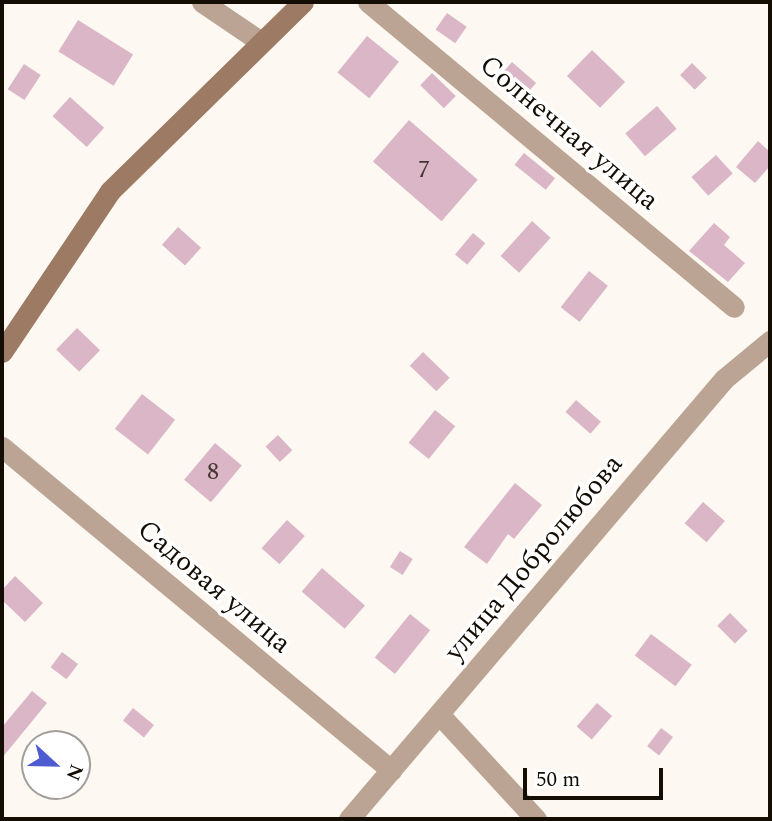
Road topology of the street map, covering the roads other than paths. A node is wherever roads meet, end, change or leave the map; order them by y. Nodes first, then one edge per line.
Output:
1 (202, 2) edge
2 (303, 2) edge
3 (368, 2) edge
4 (261, 42) junction
5 (734, 307) dead end
6 (770, 341) edge
7 (2, 352) edge
8 (2, 447) edge
9 (439, 714) junction
10 (391, 770) junction
11 (349, 819) edge
12 (536, 819) edge

1 - 4 street
2 - 4 main road
3 - 5 street, Солнечная улица
4 - 7 main road
6 - 9 street, улица Добролюбова
8 - 10 street, Садовая улица
9 - 10 street, улица Добролюбова
9 - 12 street
10 - 11 street, улица Добролюбова

